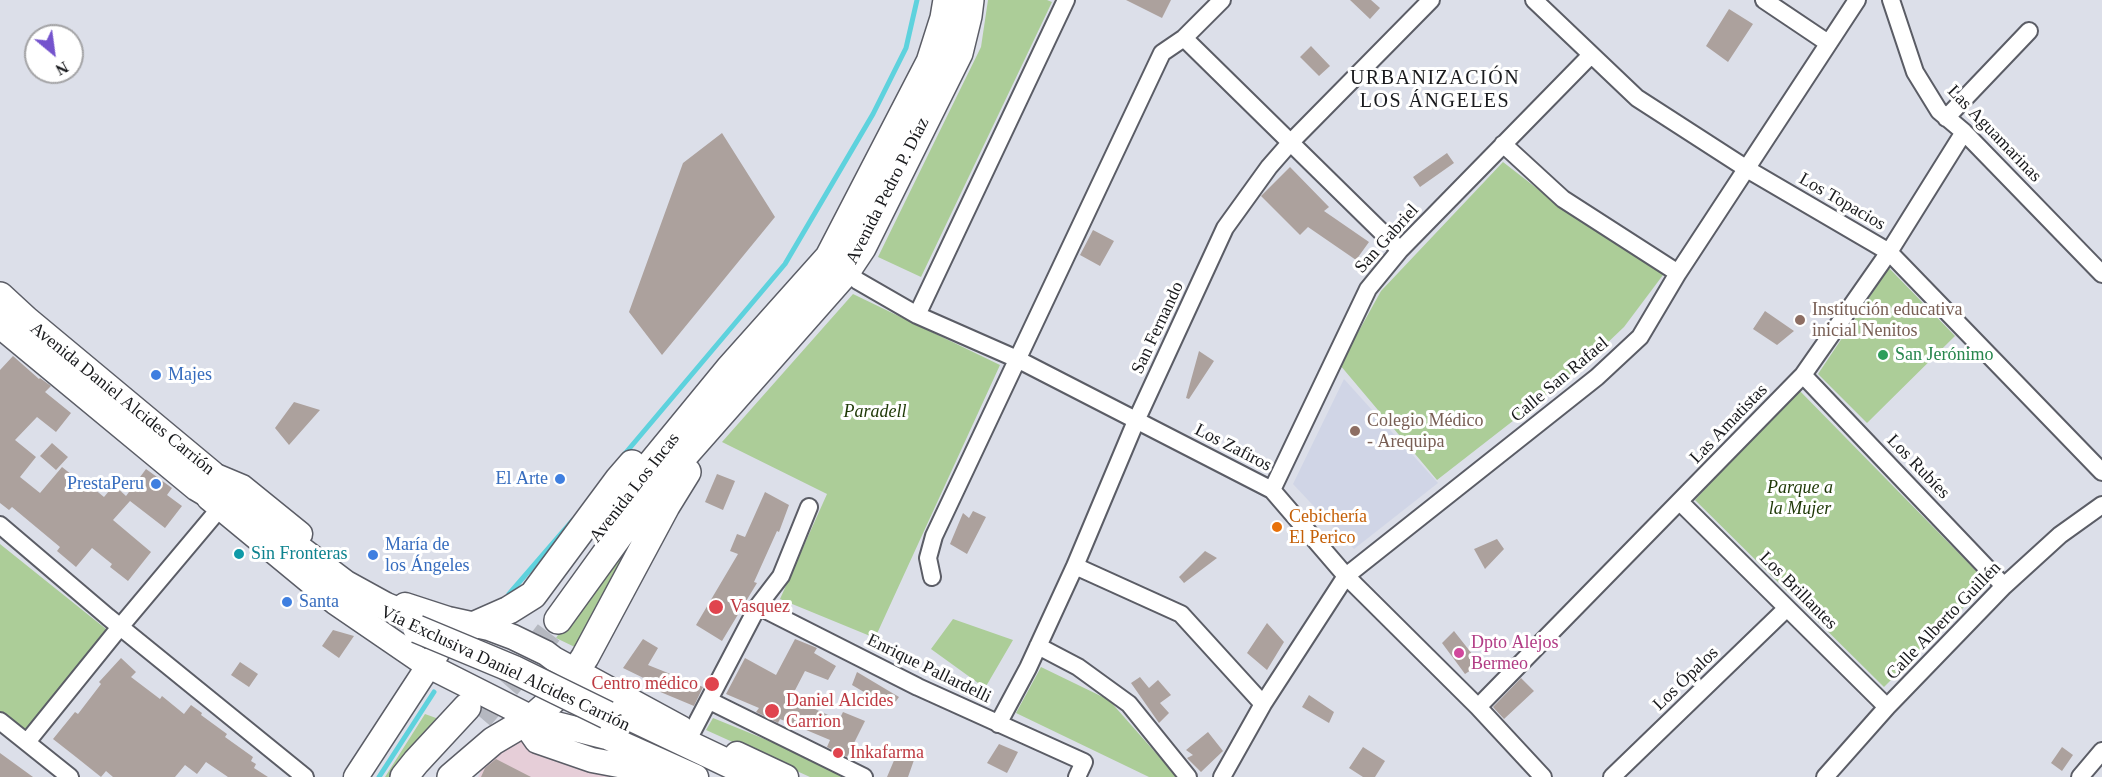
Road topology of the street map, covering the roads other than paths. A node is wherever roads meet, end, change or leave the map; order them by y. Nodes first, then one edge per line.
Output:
1 (946, 0) edge
2 (970, 0) edge
3 (1066, 0) edge
4 (1222, 0) edge
5 (1431, 0) edge
6 (1534, 0) edge
7 (1764, 0) edge
8 (1857, 0) edge
9 (1891, 0) edge
10 (2030, 31) dead end
11 (1184, 38) junction
12 (1828, 43) junction
13 (1591, 55) junction
14 (1946, 118) junction
15 (1964, 132) junction
16 (1290, 143) junction
17 (1503, 144) junction
18 (1747, 169) junction
19 (1400, 250) junction
20 (1888, 252) junction
21 (838, 264) junction
22 (1678, 273) junction
23 (2102, 274) edge
24 (0, 296) edge
25 (917, 315) junction
26 (0, 324) edge
27 (1017, 359) junction
28 (729, 369) junction
29 (1803, 375) junction
30 (722, 414) junction
31 (1136, 421) junction
32 (2102, 472) edge
33 (204, 481) junction
34 (1272, 490) junction
35 (1680, 502) junction
36 (2102, 505) edge
37 (809, 507) dead end
38 (220, 508) junction
39 (0, 525) edge
40 (1075, 566) junction
41 (1346, 576) junction
42 (932, 577) dead end
43 (623, 586) junction
44 (2004, 586) junction
45 (759, 606) junction
46 (1787, 608) junction
47 (475, 625) junction
48 (120, 627) junction
49 (445, 645) junction
50 (1038, 646) junction
51 (427, 665) junction
52 (564, 674) junction
53 (457, 681) junction
54 (710, 701) junction
55 (609, 704) junction
56 (1263, 704) junction
57 (1478, 707) junction
58 (1887, 707) junction
59 (532, 718) junction
60 (0, 721) edge
61 (998, 724) junction
62 (691, 734) junction
63 (27, 742) junction
64 (2102, 751) edge
65 (1081, 770) edge
66 (70, 777) edge
67 (305, 777) edge
68 (356, 777) edge
69 (404, 777) edge
70 (427, 777) edge
71 (451, 777) edge
72 (689, 777) edge
73 (696, 777) edge
74 (733, 777) edge
75 (757, 777) edge
76 (786, 777) edge
77 (864, 777) edge
78 (1188, 777) edge
79 (1222, 777) edge
80 (1543, 777) edge
81 (1612, 777) edge
82 (1825, 777) edge
83 (2080, 777) edge

1 - 21 main road, Avenida Pedro P. Díaz
2 - 21 main road, Avenida Pedro P. Díaz
3 - 25 street
4 - 11 street
5 - 16 street, San Fernando
6 - 13 street, Los Topacios
7 - 12 street
8 - 12 street, Calle San Rafael
9 - 14 street, Las Aguamarinas
10 - 14 street
11 - 16 street
11 - 27 street
12 - 18 street, Calle San Rafael
13 - 17 street, San Gabriel
13 - 18 street, Los Topacios
14 - 15 street, Las Aguamarinas
15 - 20 street, Las Amatistas
15 - 23 street, Las Aguamarinas
16 - 19 street
16 - 31 street, San Fernando
17 - 19 street, San Gabriel
17 - 22 street
18 - 20 street, Los Topacios
18 - 22 street, Calle San Rafael
19 - 34 street, San Gabriel
20 - 29 street, Las Amatistas
20 - 32 street, Los Topacios
21 - 25 street, Los Zafiros
21 - 28 main road, Avenida Pedro P. Díaz
21 - 30 main road, Avenida Pedro P. Díaz
22 - 41 street, Calle San Rafael
24 - 33 main road, Avenida Daniel Alcides Carrión
25 - 27 street, Los Zafiros
26 - 33 main road, Avenida Daniel Alcides Carrión
27 - 31 street, Los Zafiros
27 - 42 street
28 - 30 main road, Avenida Los Incas
28 - 47 main road
29 - 35 street, Las Amatistas
29 - 44 street, Los Rubíes
30 - 43 main road
31 - 34 street, Los Zafiros
31 - 40 street, San Fernando
33 - 38 main road, Avenida Daniel Alcides Carrión
33 - 47 main road, Avenida Daniel Alcides Carrión
33 - 55 main road, Vía Exclusiva Daniel Alcides Carrión, bridge
34 - 41 street, Los Zafiros
35 - 46 street, Los Brillantes
35 - 57 street, Las Amatistas
36 - 44 street, Calle Alberto Guillén
37 - 45 street
38 - 48 street
38 - 51 main road, Avenida Daniel Alcides Carrión
39 - 48 street
40 - 50 street, San Fernando
40 - 56 street
41 - 56 street, Calle San Rafael
41 - 57 street, Los Zafiros
43 - 52 main road
43 - 55 main road
44 - 58 street, Calle Alberto Guillén
45 - 54 street
45 - 61 street, Enrique Pallardelli
46 - 58 street, Los Brillantes
46 - 81 street, Los Ópalos
47 - 49 main road
47 - 52 main road, Avenida Daniel Alcides Carrión
48 - 63 street
48 - 67 street
49 - 51 main road
49 - 53 main road
50 - 61 street, San Fernando
50 - 78 street
51 - 53 main road, Avenida Daniel Alcides Carrión
51 - 68 main road
52 - 55 main road, Avenida Daniel Alcides Carrión
52 - 59 main road
53 - 59 main road, Avenida Daniel Alcides Carrión
54 - 62 street
54 - 77 street
55 - 62 main road, Avenida Daniel Alcides Carrión
55 - 74 main road, Vía Exclusiva Daniel Alcides Carrión
55 - 75 main road, Vía Exclusiva Daniel Alcides Carrión
56 - 79 street, Calle San Rafael
57 - 80 street, Los Zafiros
58 - 82 street, Calle Alberto Guillén
59 - 71 main road
59 - 72 main road
59 - 73 main road, Avenida Daniel Alcides Carrión
60 - 63 street
61 - 65 street, Enrique Pallardelli
62 - 76 main road, Avenida Daniel Alcides Carrión
63 - 66 street
64 - 83 street
69 - 70 main road

